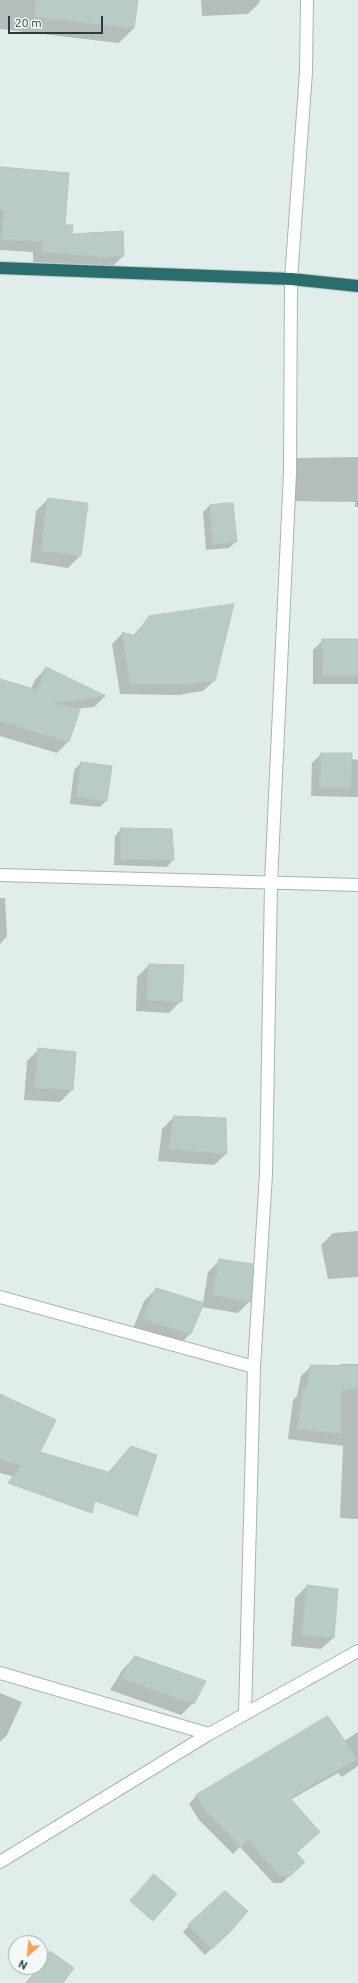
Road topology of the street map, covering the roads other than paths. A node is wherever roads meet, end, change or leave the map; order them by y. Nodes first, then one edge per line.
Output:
1 (307, 0) edge
2 (0, 268) edge
3 (291, 278) junction
4 (358, 286) edge
5 (0, 875) edge
6 (271, 883) junction
7 (358, 885) edge
8 (0, 1297) edge
9 (254, 1367) junction
10 (358, 1651) edge
11 (0, 1673) edge
12 (245, 1714) junction
13 (209, 1734) junction
14 (0, 1862) edge

1 - 3 street
2 - 3 highway
3 - 4 highway
3 - 6 street
5 - 6 street
6 - 7 street
6 - 9 street
8 - 9 street
9 - 12 street
10 - 12 street
11 - 13 street
12 - 13 street
13 - 14 street

